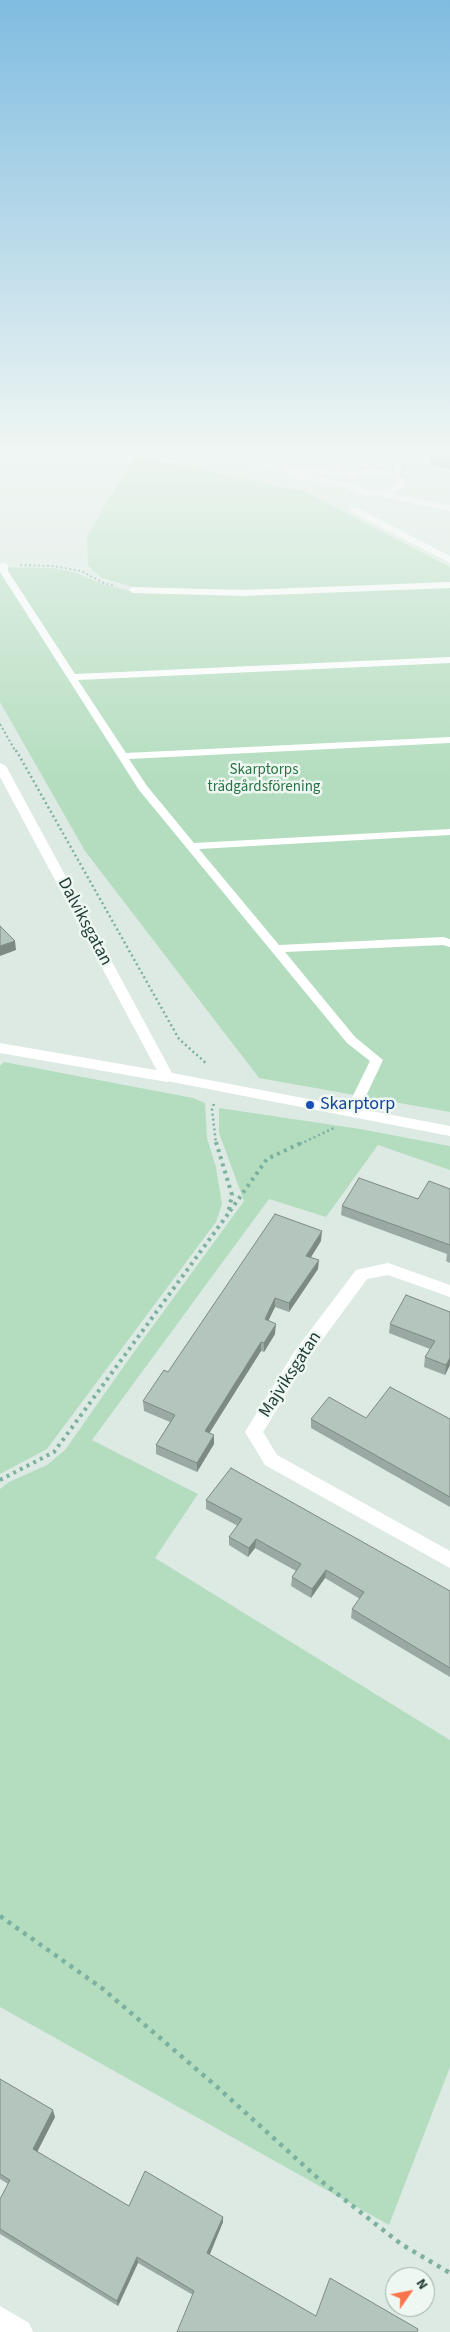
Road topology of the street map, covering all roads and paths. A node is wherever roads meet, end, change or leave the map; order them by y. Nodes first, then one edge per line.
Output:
1 (4, 565) joint
2 (450, 585) edge
3 (133, 590) joint
4 (450, 660) edge
5 (72, 677) junction
6 (0, 724) edge
7 (450, 740) edge
8 (122, 756) junction
9 (0, 766) edge
10 (450, 832) edge
11 (190, 846) junction
12 (450, 943) edge
13 (276, 949) junction
14 (0, 1048) edge
15 (212, 1067) dead end
16 (167, 1078) junction
17 (212, 1109) dead end
18 (352, 1112) junction
19 (450, 1131) edge
20 (228, 1214) junction
21 (450, 1291) edge
22 (0, 1480) edge
23 (450, 1560) edge
24 (0, 1916) edge
25 (450, 2273) edge
26 (0, 2319) edge
27 (20, 2332) edge

1 - 3 path
1 - 5 lane
2 - 3 lane
4 - 5 lane
5 - 8 lane
6 - 15 path
7 - 8 lane
8 - 11 lane
9 - 16 street, Dalviksgatan
10 - 11 lane
11 - 13 lane
12 - 13 lane
13 - 18 lane
14 - 16 street
16 - 18 street
17 - 20 path
18 - 19 street
18 - 20 path
20 - 22 path
21 - 23 street, Majviksgatan
24 - 25 path
26 - 27 street

